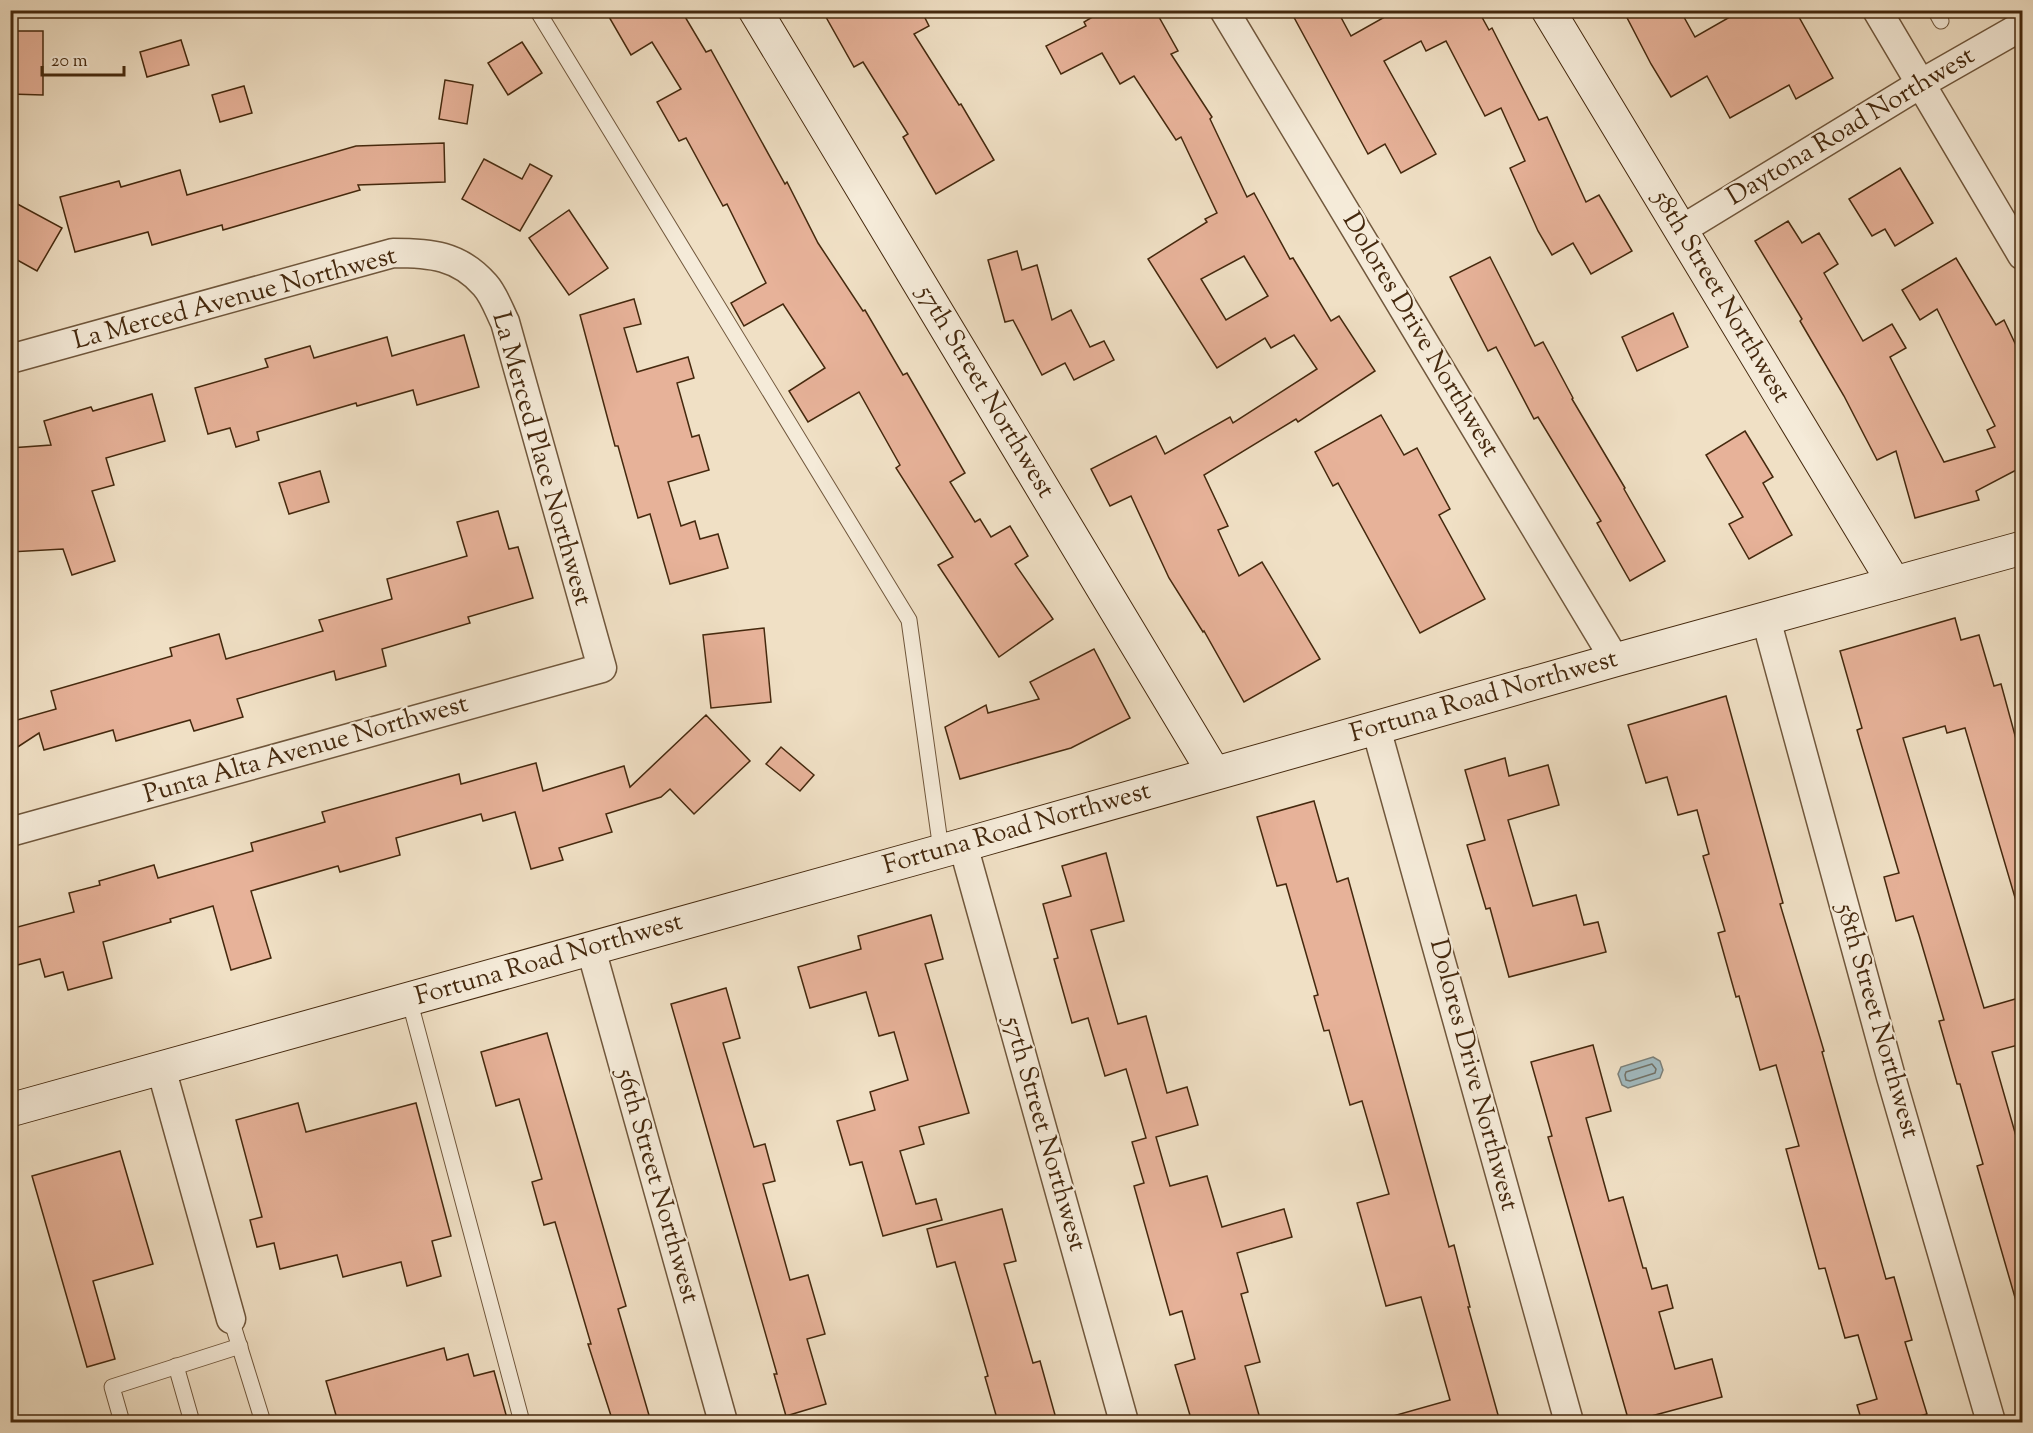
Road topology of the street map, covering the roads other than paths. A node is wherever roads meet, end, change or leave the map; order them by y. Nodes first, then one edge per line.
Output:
1 (537, 10) edge
2 (755, 10) edge
3 (1224, 10) edge
4 (1548, 10) edge
5 (1877, 10) edge
6 (2022, 26) edge
7 (1922, 83) junction
8 (1681, 230) junction
9 (2022, 255) edge
10 (460, 263) joint
11 (10, 359) edge
12 (2022, 548) edge
13 (1894, 583) junction
14 (1766, 619) junction
15 (1615, 660) junction
16 (602, 668) joint
17 (1376, 728) junction
18 (1214, 773) junction
19 (10, 832) edge
20 (952, 848) junction
21 (591, 949) junction
22 (409, 999) junction
23 (161, 1068) junction
24 (10, 1110) edge
25 (236, 1332) junction
26 (176, 1366) junction
27 (122, 1422) edge
28 (192, 1422) edge
29 (263, 1422) edge
30 (522, 1422) edge
31 (723, 1422) edge
32 (1124, 1422) edge
33 (1569, 1422) edge
34 (1991, 1422) edge

1 - 20 lane
2 - 18 street, 57th Street Northwest
3 - 15 street, Dolores Drive Northwest
4 - 8 street, 58th Street Northwest
5 - 7 street
6 - 7 street, Daytona Road Northwest
7 - 8 street, Daytona Road Northwest
7 - 9 street
8 - 13 street, 58th Street Northwest
10 - 11 street, La Merced Avenue Northwest
10 - 16 street, La Merced Place Northwest
12 - 13 street, Fortuna Road Northwest
13 - 14 street, Fortuna Road Northwest
14 - 15 street, Fortuna Road Northwest
14 - 34 street, 58th Street Northwest
15 - 17 street, Fortuna Road Northwest
16 - 19 street, Punta Alta Avenue Northwest
17 - 18 street, Fortuna Road Northwest
17 - 33 street, Dolores Drive Northwest
18 - 20 street, Fortuna Road Northwest
20 - 21 street, Fortuna Road Northwest
20 - 32 street, 57th Street Northwest
21 - 22 street, Fortuna Road Northwest
21 - 31 street, 56th Street Northwest
22 - 23 street, Fortuna Road Northwest
22 - 30 lane
23 - 24 street, Fortuna Road Northwest
23 - 25 street
25 - 26 lane
25 - 29 lane
26 - 27 lane
26 - 28 lane

